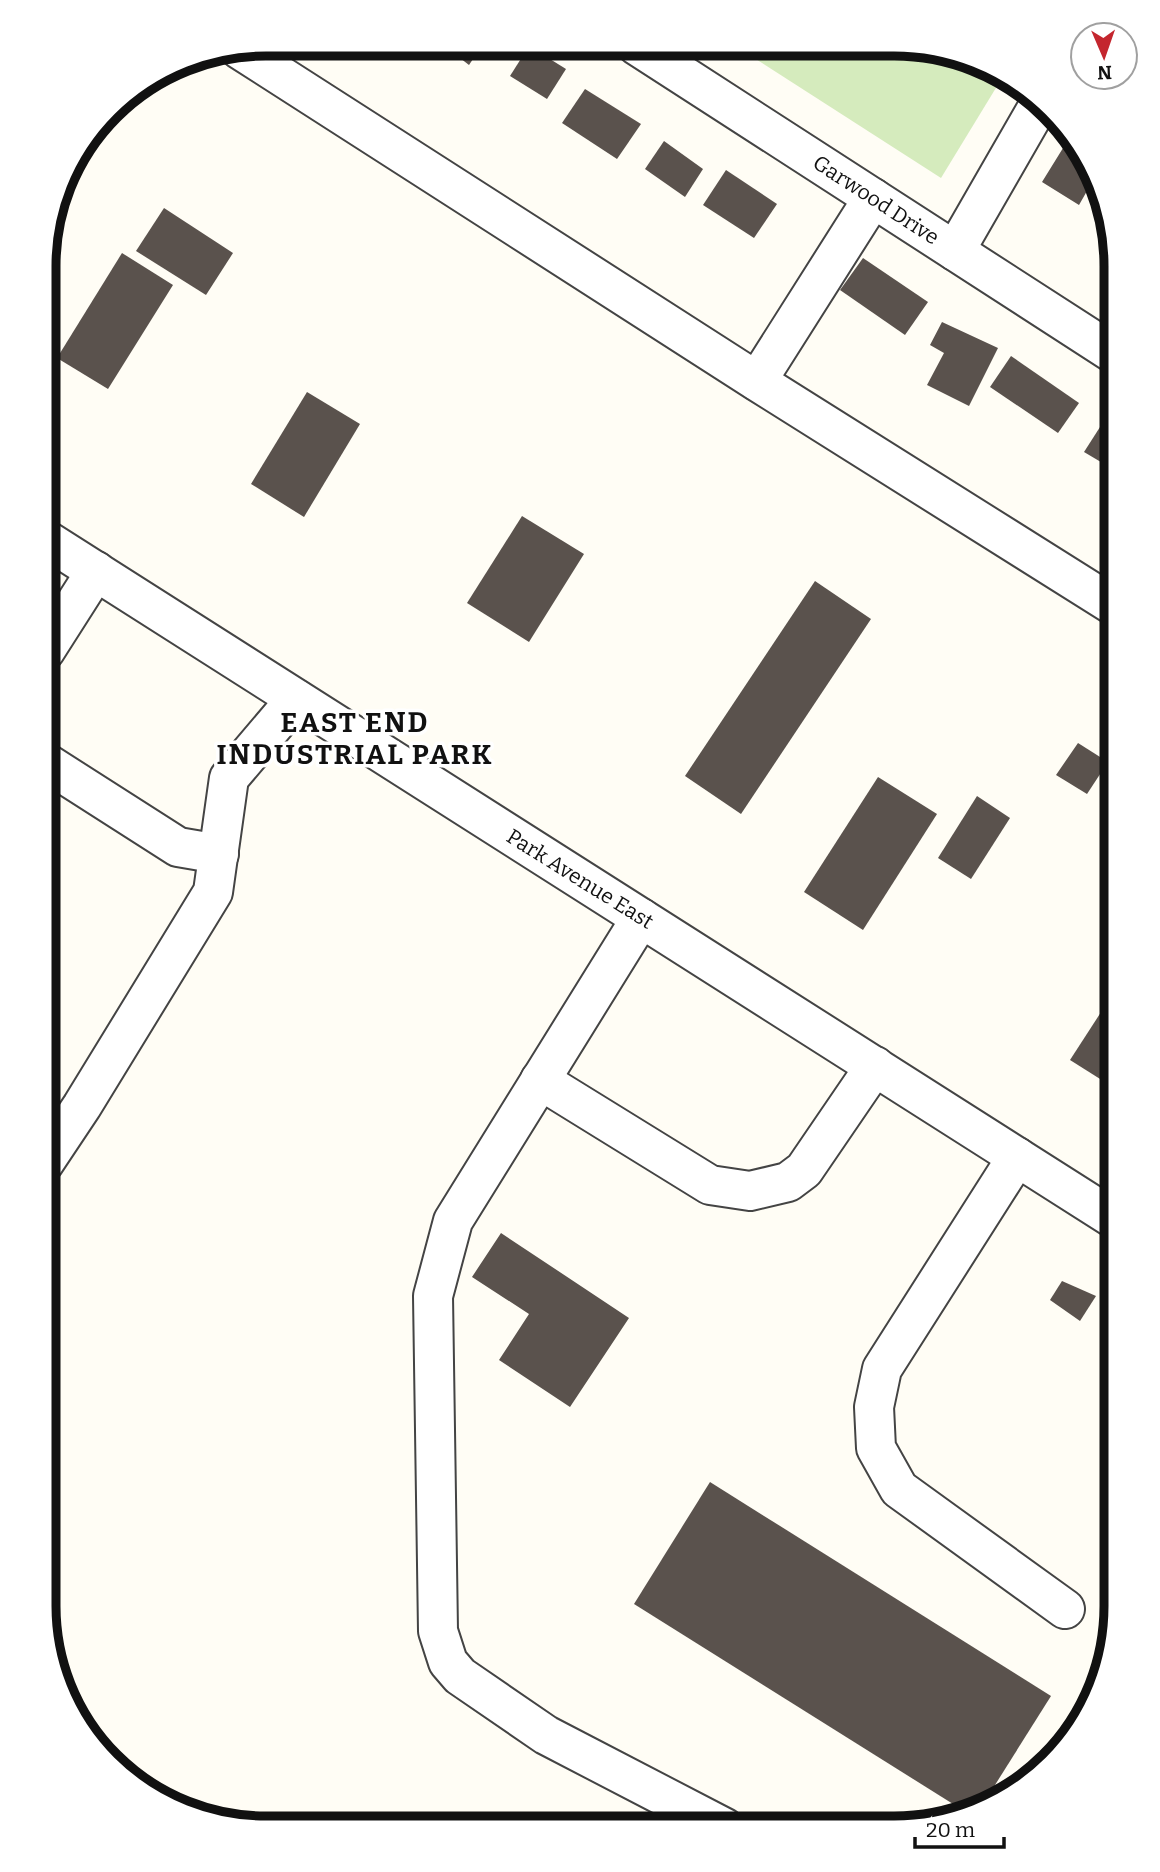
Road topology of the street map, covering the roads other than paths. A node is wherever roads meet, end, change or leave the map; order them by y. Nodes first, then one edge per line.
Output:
1 (250, 56) edge
2 (653, 56) edge
3 (1036, 111) edge
4 (873, 198) junction
5 (955, 251) junction
6 (1104, 347) edge
7 (757, 381) junction
8 (56, 546) edge
9 (96, 571) junction
10 (1104, 599) edge
11 (56, 634) edge
12 (296, 698) junction
13 (56, 769) edge
14 (219, 854) junction
15 (641, 918) junction
16 (875, 1066) junction
17 (540, 1080) junction
18 (56, 1145) edge
19 (1017, 1157) junction
20 (1104, 1212) edge
21 (1065, 1609) dead end
22 (703, 1816) edge

1 - 7 street
2 - 4 street, Garwood Drive
3 - 5 street
4 - 5 street, Garwood Drive
4 - 7 street
5 - 6 street, Garwood Drive
7 - 10 street
8 - 9 street, Park Avenue East
9 - 11 street
9 - 12 street, Park Avenue East
12 - 14 street
12 - 15 street, Park Avenue East
13 - 14 street
14 - 18 street
15 - 16 street, Park Avenue East
15 - 17 street
16 - 17 street
16 - 19 street, Park Avenue East
17 - 22 street
19 - 20 street, Park Avenue East
19 - 21 street

